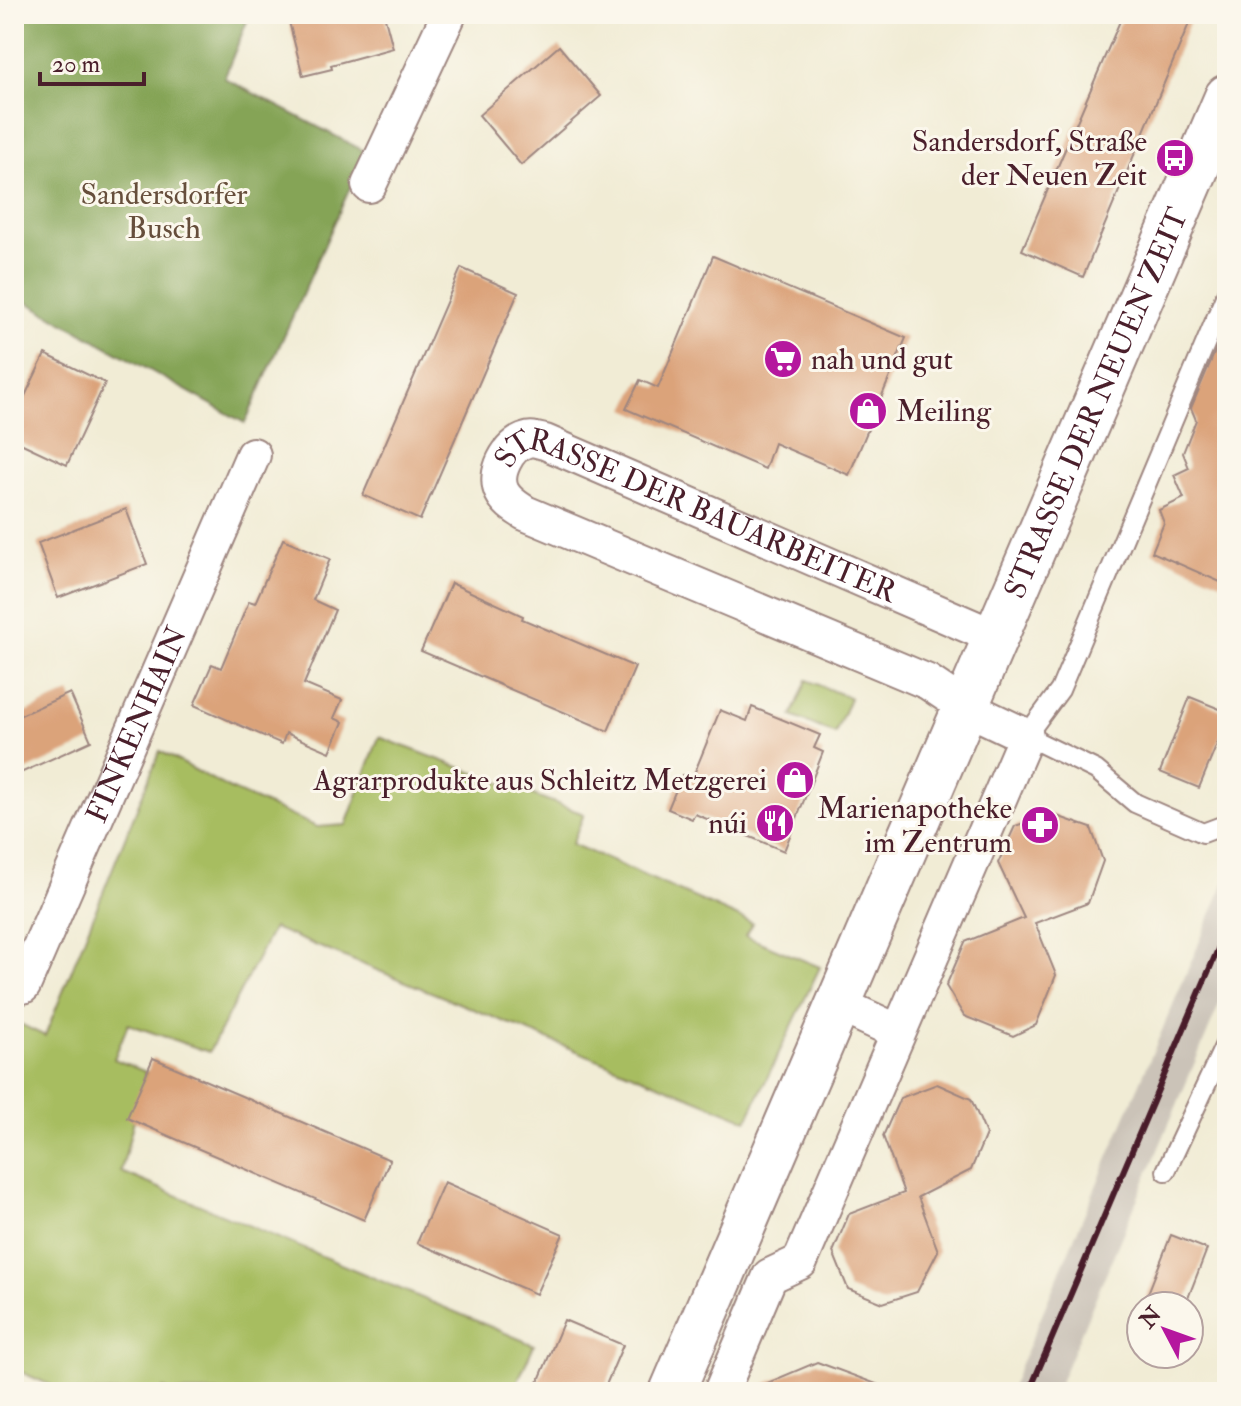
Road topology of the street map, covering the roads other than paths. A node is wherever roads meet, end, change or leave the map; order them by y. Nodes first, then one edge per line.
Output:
1 (449, 14) edge
2 (1227, 97) edge
3 (369, 185) dead end
4 (1227, 292) edge
5 (253, 455) dead end
6 (995, 637) junction
7 (965, 707) junction
8 (1026, 736) junction
9 (1227, 824) edge
10 (14, 986) edge
11 (838, 1004) junction
12 (898, 1032) junction
13 (1227, 1040) edge
14 (1166, 1171) dead end
15 (734, 1245) junction
16 (770, 1276) junction
17 (672, 1392) edge
18 (721, 1392) edge

1 - 3 street
2 - 6 street, STRASSE DER NEUEN ZEIT
4 - 8 lane
5 - 10 street, FINKENHAIN
6 - 7 street, STRASSE DER NEUEN ZEIT
6 - 7 street, STRASSE DER BAUARBEITER
7 - 8 street
7 - 11 street, STRASSE DER NEUEN ZEIT
8 - 9 lane
8 - 12 street
11 - 12 street
11 - 15 street, STRASSE DER NEUEN ZEIT
12 - 16 street
13 - 14 lane
15 - 16 street
15 - 17 street, STRASSE DER NEUEN ZEIT
16 - 18 street

